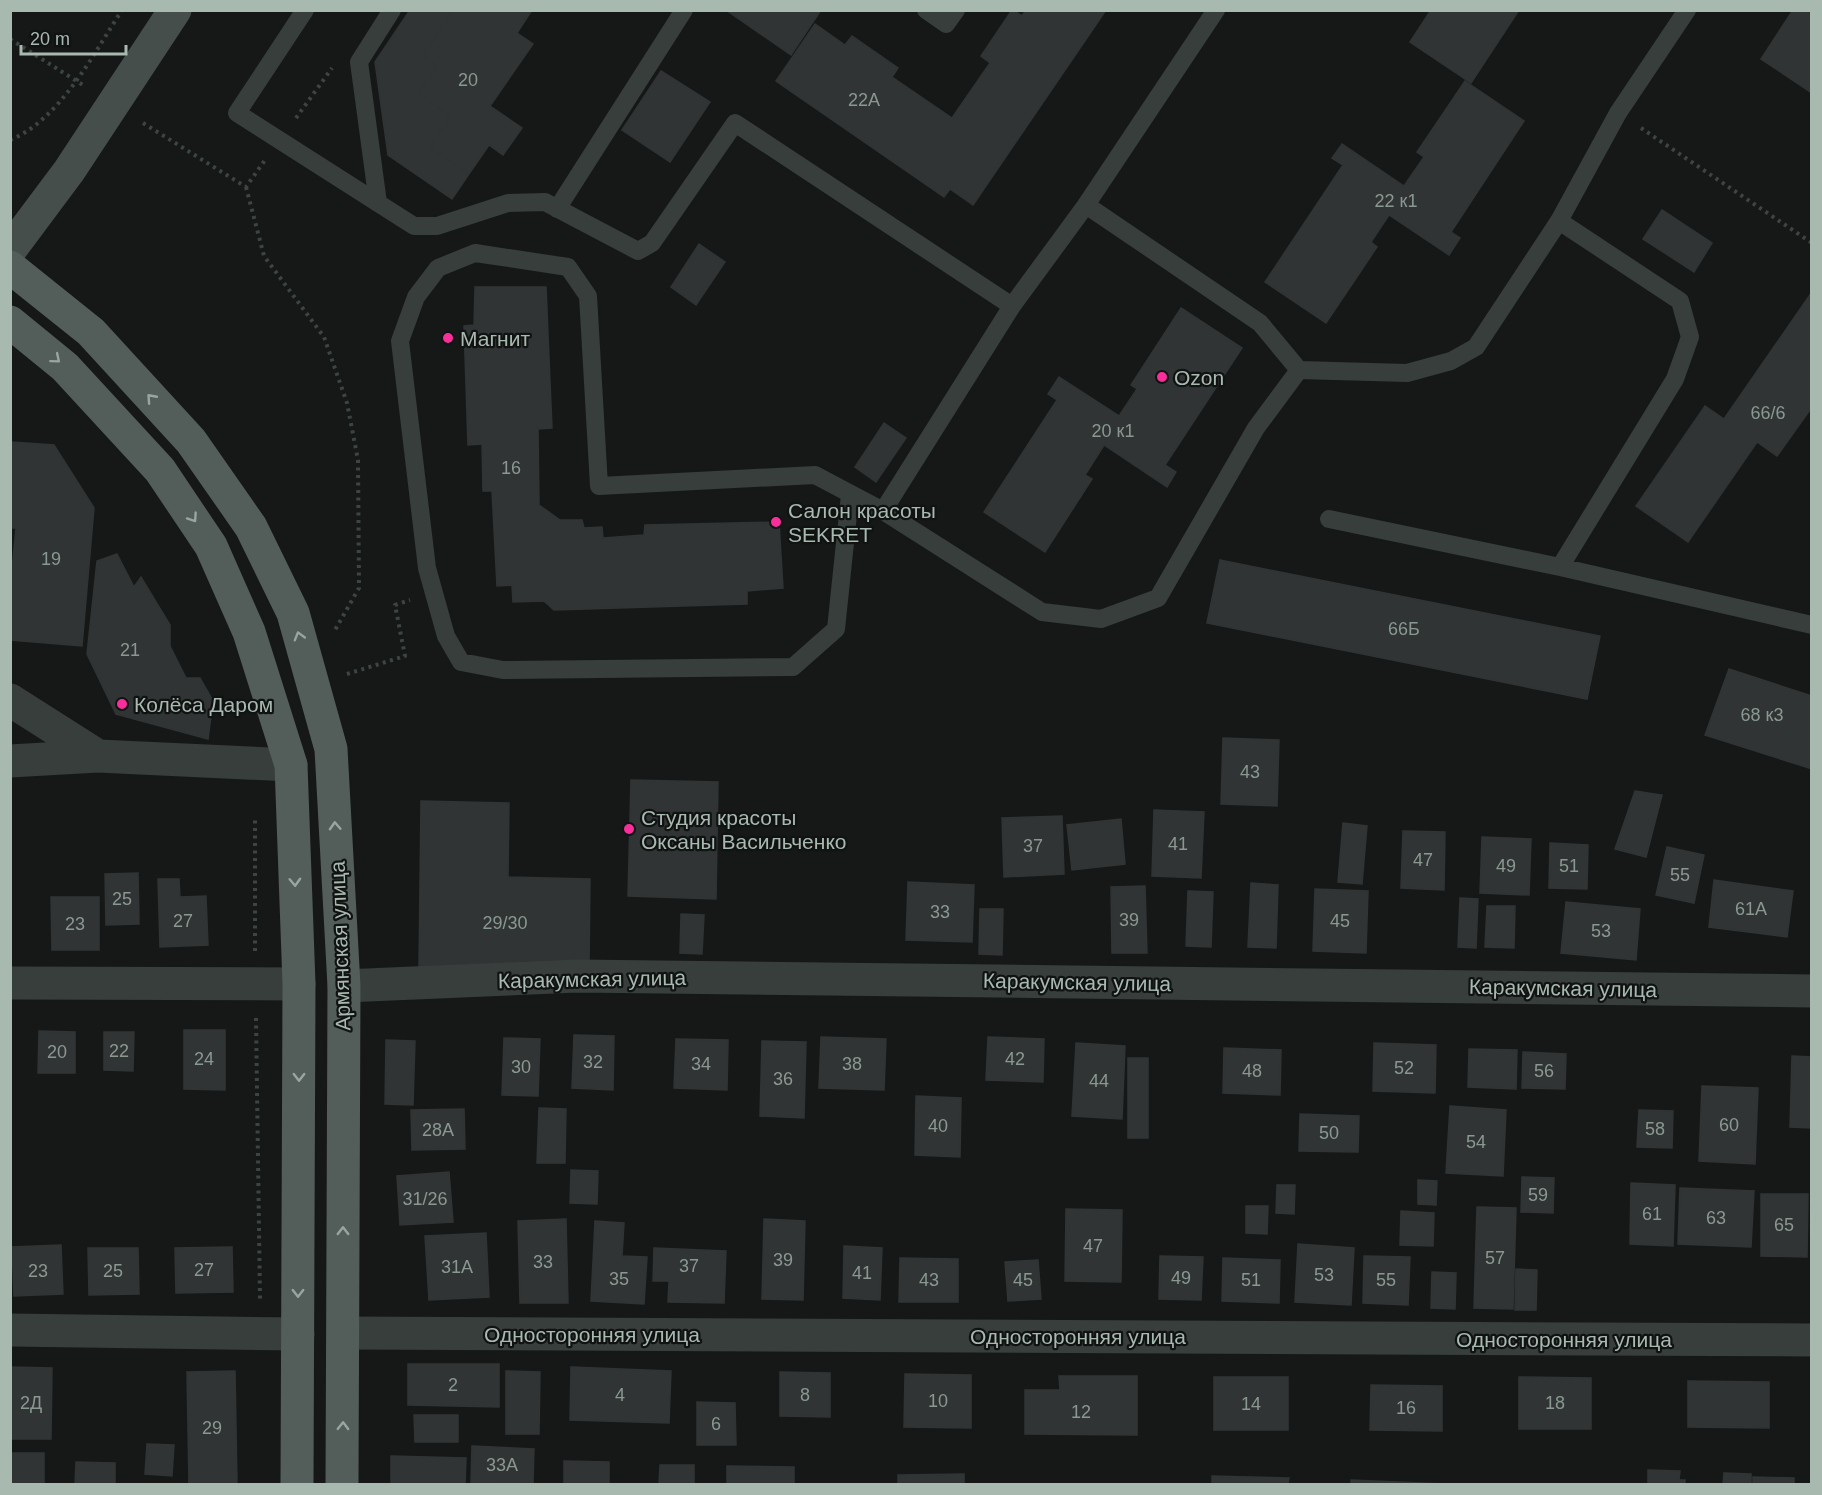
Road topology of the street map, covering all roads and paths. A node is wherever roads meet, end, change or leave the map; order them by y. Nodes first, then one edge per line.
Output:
1 (122, 10) edge
2 (305, 10) edge
3 (392, 10) edge
4 (684, 10) edge
5 (926, 10) edge
6 (956, 10) edge
7 (1216, 10) edge
8 (1687, 10) edge
9 (170, 18) edge
10 (359, 62) junction
11 (1618, 113) junction
12 (10, 140) edge
13 (279, 141) junction
14 (211, 166) dead end
15 (246, 187) junction
16 (378, 203) junction
17 (1086, 205) junction
18 (557, 209) junction
19 (1559, 221) junction
20 (1812, 243) edge
21 (10, 250) edge
22 (10, 267) edge
23 (1012, 306) junction
24 (10, 322) edge
25 (1299, 370) junction
26 (850, 495) junction
27 (883, 511) junction
28 (1329, 519) dead end
29 (1560, 567) junction
30 (434, 593) junction
31 (1812, 625) edge
32 (332, 634) dead end
33 (347, 674) dead end
34 (10, 700) edge
35 (98, 756) junction
36 (10, 762) edge
37 (255, 764) junction
38 (291, 765) junction
39 (10, 983) edge
40 (255, 984) junction
41 (299, 984) junction
42 (344, 986) junction
43 (1812, 991) edge
44 (10, 1330) edge
45 (344, 1333) junction
46 (261, 1334) junction
47 (298, 1334) junction
48 (1812, 1340) edge
49 (297, 1485) edge
50 (342, 1485) edge

1 - 12 path
2 - 13 lane
3 - 10 lane
4 - 18 lane
5 - 6 lane
7 - 17 lane
8 - 11 lane
9 - 21 main road
10 - 13 path
10 - 16 lane
11 - 19 lane
11 - 20 path
13 - 15 path
13 - 16 lane
14 - 15 path
15 - 32 path
16 - 18 lane
17 - 23 lane
17 - 25 lane
18 - 23 lane
19 - 25 lane
19 - 29 lane
42 -> 22 main road, Армянская улица
23 - 27 lane
24 -> 38 main road, Армянская улица
25 - 27 lane
26 - 27 lane
26 - 30 lane
26 - 30 lane
28 - 29 lane
29 - 31 lane
30 - 33 path
34 - 35 street
35 - 36 street
35 - 37 street
37 - 38 street
37 - 40 path
38 -> 41 main road, Армянская улица
39 - 40 street
40 - 41 street
40 - 46 path
41 -> 47 main road, Армянская улица
42 - 43 street, Каракумская улица
45 -> 42 main road, Армянская улица
44 - 46 street
45 - 48 street, Односторонняя улица
50 -> 45 main road, Армянская улица
46 - 47 street
47 - 49 main road, Армянская улица

